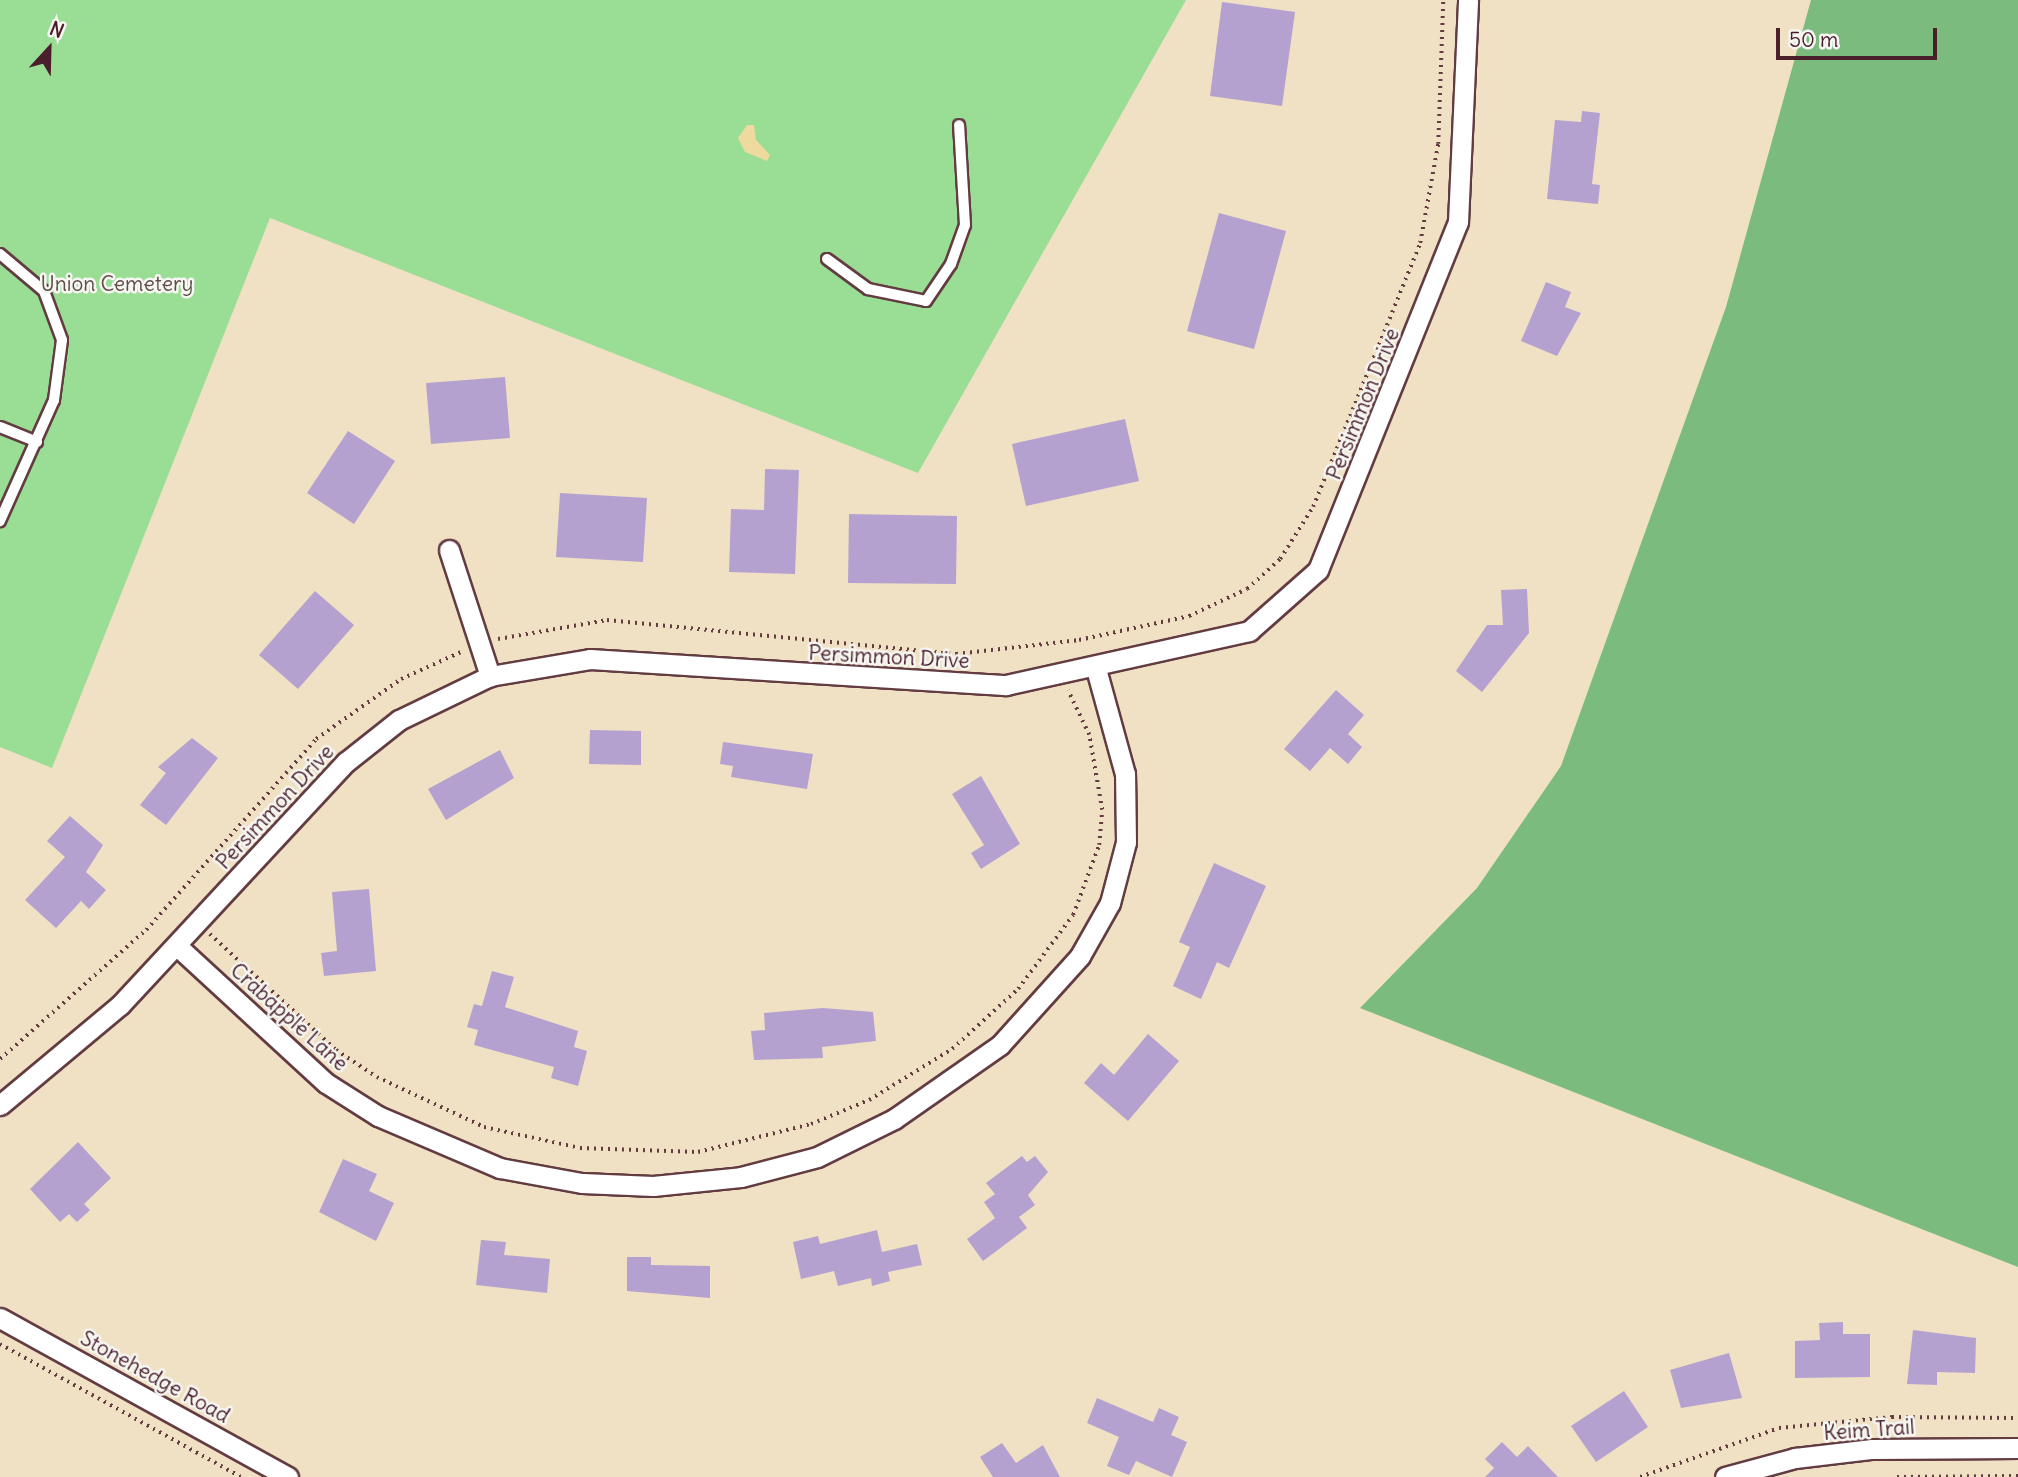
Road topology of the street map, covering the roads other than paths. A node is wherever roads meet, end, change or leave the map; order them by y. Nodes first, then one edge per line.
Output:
1 (1468, 0) edge
2 (959, 125) dead end
3 (0, 254) edge
4 (827, 258) dead end
5 (0, 428) edge
6 (37, 442) junction
7 (0, 521) edge
8 (449, 550) dead end
9 (1096, 669) junction
10 (490, 676) junction
11 (177, 946) junction
12 (0, 1105) edge
13 (0, 1318) edge
14 (2018, 1448) edge
15 (288, 1477) edge
16 (1725, 1477) edge

1 - 9 street, Persimmon Drive
2 - 4 lane
3 - 6 lane
5 - 6 lane
6 - 7 lane
8 - 10 street
9 - 10 street, Persimmon Drive
9 - 11 street, Crabapple Lane
10 - 11 street, Persimmon Drive
11 - 12 street, Persimmon Drive
13 - 15 street, Stonehedge Road
14 - 16 street, Keim Trail

